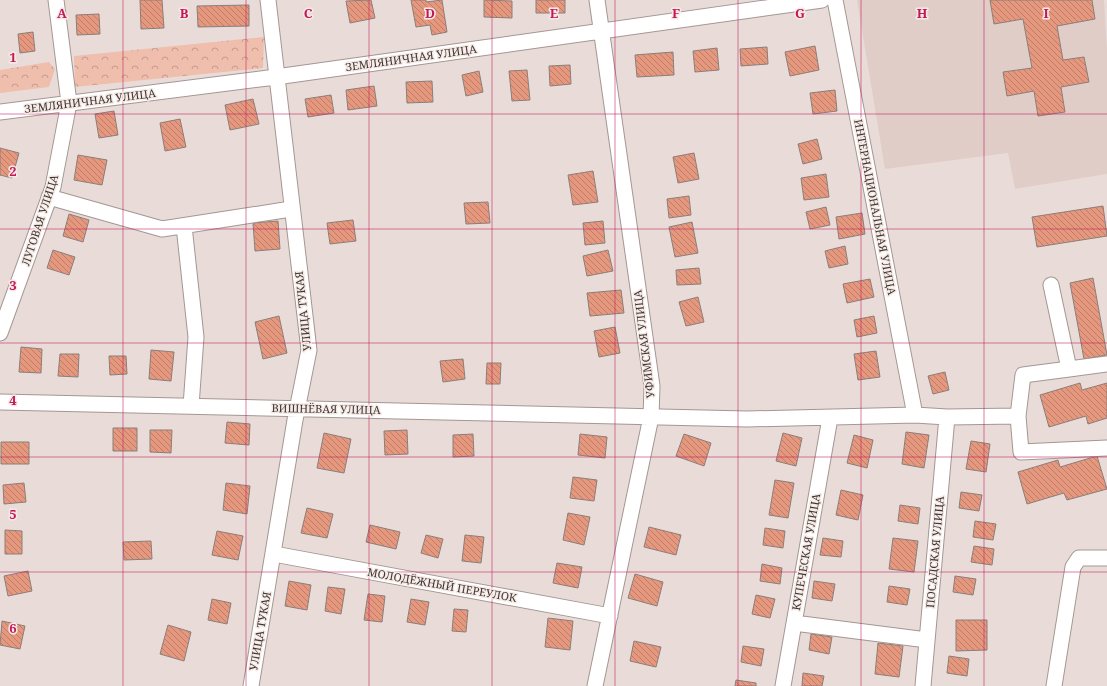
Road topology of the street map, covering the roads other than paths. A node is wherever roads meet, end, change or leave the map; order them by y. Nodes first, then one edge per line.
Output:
1 (56, 0) edge
2 (268, 0) edge
3 (597, 0) edge
4 (822, 0) edge
5 (835, 0) edge
6 (601, 32) junction
7 (276, 77) junction
8 (69, 103) junction
9 (0, 112) edge
10 (49, 197) junction
11 (291, 209) junction
12 (184, 226) junction
13 (1051, 285) dead end
14 (0, 333) edge
15 (1107, 364) edge
16 (1069, 369) junction
17 (0, 402) edge
18 (191, 406) junction
19 (298, 409) junction
20 (915, 415) junction
21 (651, 416) junction
22 (1018, 416) junction
23 (947, 417) junction
24 (830, 418) junction
25 (1107, 448) edge
26 (274, 554) junction
27 (1107, 558) edge
28 (610, 616) junction
29 (794, 623) junction
30 (927, 640) junction
31 (251, 686) edge
32 (596, 686) edge
33 (783, 686) edge
34 (923, 686) edge
35 (1054, 686) edge

1 - 8 street, ЛУГОВАЯ УЛИЦА
2 - 7 street, УЛИЦА ТУКАЯ
3 - 6 street, УФИМСКАЯ УЛИЦА
4 - 6 street, ЗЕМЛЯНИЧНАЯ УЛИЦА
5 - 20 street, ИНТЕРНАЦИОНАЛЬНАЯ УЛИЦА
6 - 7 street, ЗЕМЛЯНИЧНАЯ УЛИЦА
6 - 21 street, УФИМСКАЯ УЛИЦА
7 - 8 street, ЗЕМЛЯНИЧНАЯ УЛИЦА
7 - 11 street, УЛИЦА ТУКАЯ
8 - 9 street, ЗЕМЛЯНИЧНАЯ УЛИЦА
8 - 10 street, ЛУГОВАЯ УЛИЦА
10 - 12 street
10 - 14 street, ЛУГОВАЯ УЛИЦА
11 - 12 street
11 - 19 street, УЛИЦА ТУКАЯ
12 - 18 street
13 - 16 street
15 - 16 street
16 - 22 street
17 - 18 street, ВИШНЁВАЯ УЛИЦА
18 - 19 street, ВИШНЁВАЯ УЛИЦА
19 - 21 street, ВИШНЁВАЯ УЛИЦА
19 - 26 street, УЛИЦА ТУКАЯ
20 - 23 street, ВИШНЁВАЯ УЛИЦА
20 - 24 street, ВИШНЁВАЯ УЛИЦА
21 - 24 street, ВИШНЁВАЯ УЛИЦА
21 - 28 street, УФИМСКАЯ УЛИЦА
22 - 23 street, ВИШНЁВАЯ УЛИЦА
22 - 25 street
23 - 30 street, ПОСАДСКАЯ УЛИЦА
24 - 29 street, КУПЕЧЕСКАЯ УЛИЦА
26 - 28 street, МОЛОДЁЖНЫЙ ПЕРЕУЛОК
26 - 31 street, УЛИЦА ТУКАЯ
27 - 35 street
28 - 32 street, УФИМСКАЯ УЛИЦА
29 - 30 street
29 - 33 street, КУПЕЧЕСКАЯ УЛИЦА
30 - 34 street, ПОСАДСКАЯ УЛИЦА

